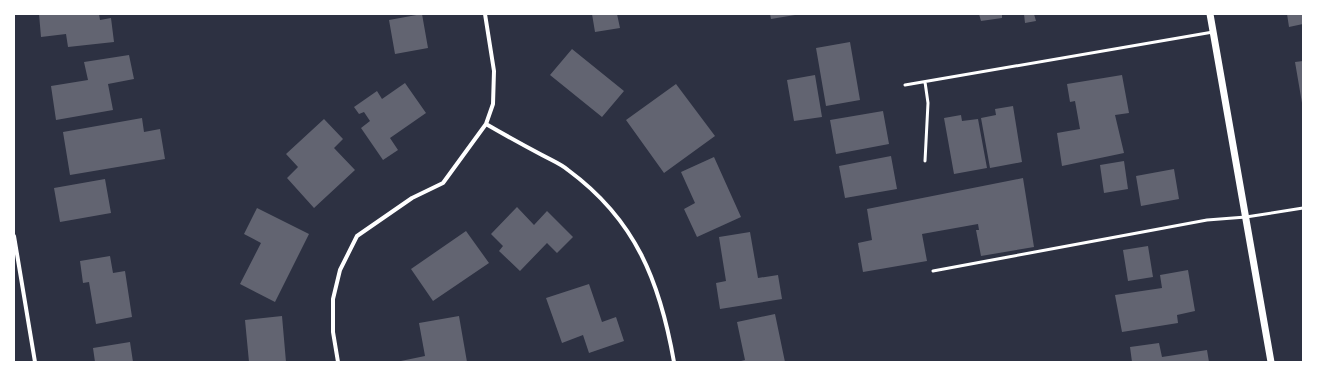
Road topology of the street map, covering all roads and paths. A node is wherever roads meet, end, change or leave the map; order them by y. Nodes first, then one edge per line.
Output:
1 (484, 14) edge
2 (1210, 14) edge
3 (1214, 32) junction
4 (925, 82) junction
5 (905, 85) dead end
6 (486, 124) junction
7 (925, 161) dead end
8 (1303, 208) edge
9 (1246, 217) junction
10 (14, 236) edge
11 (933, 271) dead end
12 (35, 362) edge
13 (338, 362) edge
14 (674, 362) edge
15 (1271, 362) edge

1 - 6 street
2 - 3 street
3 - 4 lane
3 - 9 street
4 - 5 lane
4 - 7 lane
6 - 13 street
6 - 14 street
8 - 9 lane
9 - 11 lane
9 - 15 street
10 - 12 street

